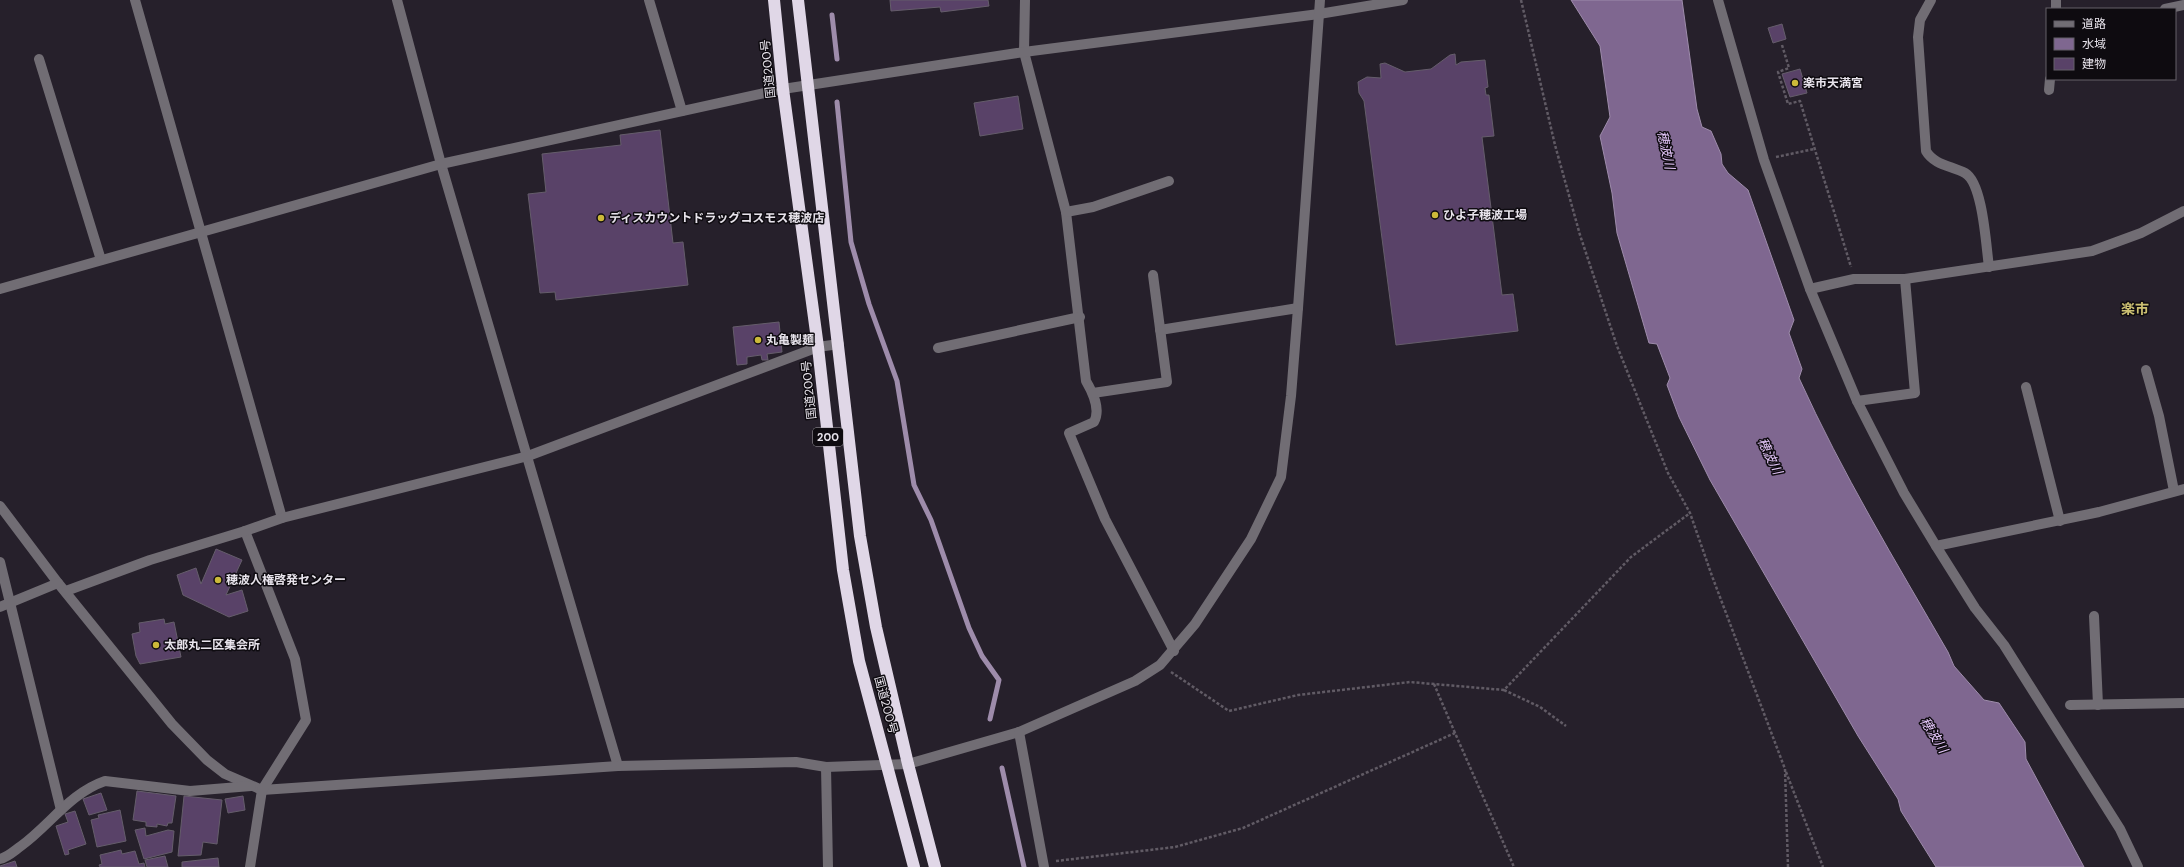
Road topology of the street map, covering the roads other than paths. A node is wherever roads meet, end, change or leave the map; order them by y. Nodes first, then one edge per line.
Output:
1 (135, 0) edge
2 (397, 0) edge
3 (649, 0) edge
4 (774, 0) edge
5 (798, 0) edge
6 (1025, 0) edge
7 (1320, 0) edge
8 (1404, 0) edge
9 (1718, 0) edge
10 (1931, 0) edge
11 (2184, 5) edge
12 (2170, 8) edge
13 (1319, 14) junction
14 (1024, 52) junction
15 (39, 59) dead end
16 (2050, 80) edge
17 (807, 86) junction
18 (783, 89) junction
19 (2049, 90) dead end
20 (682, 111) junction
21 (441, 164) junction
22 (1169, 181) dead end
23 (2184, 210) edge
24 (1066, 212) junction
25 (200, 231) junction
26 (101, 260) junction
27 (1988, 267) junction
28 (1153, 275) dead end
29 (1905, 279) junction
30 (0, 289) edge
31 (1810, 289) junction
32 (1298, 308) junction
33 (1080, 317) junction
34 (1160, 330) junction
35 (839, 344) junction
36 (818, 347) junction
37 (938, 348) dead end
38 (2146, 370) dead end
39 (2026, 387) dead end
40 (1093, 393) junction
41 (1857, 401) junction
42 (528, 456) junction
43 (2184, 489) edge
44 (2174, 491) junction
45 (0, 506) edge
46 (282, 518) junction
47 (2060, 521) junction
48 (245, 531) junction
49 (1936, 546) junction
50 (0, 562) edge
51 (58, 583) junction
52 (66, 591) junction
53 (11, 604) junction
54 (0, 607) edge
55 (2094, 616) dead end
56 (1174, 650) junction
57 (2184, 703) edge
58 (2070, 705) dead end
59 (2098, 705) junction
60 (1019, 732) junction
61 (908, 764) junction
62 (618, 766) junction
63 (888, 766) junction
64 (826, 767) junction
65 (251, 786) junction
66 (262, 790) junction
67 (61, 810) junction
68 (0, 859) edge
69 (1044, 865) edge
70 (250, 867) edge
71 (828, 867) edge
72 (914, 867) edge
73 (935, 867) edge
74 (2138, 867) edge

1 - 25 street
2 - 21 street
3 - 20 street
4 - 18 highway, 国道200号 / 200
5 - 17 highway, 国道200号 / 200
6 - 14 street
7 - 13 street
8 - 13 street
9 - 31 street
10 - 27 street
11 - 12 street
13 - 14 street
13 - 32 street
14 - 17 street
14 - 24 street
15 - 26 street
16 - 19 street
17 - 18 street
17 - 35 highway, 国道200号 / 200
18 - 20 street
18 - 36 highway, 国道200号 / 200
20 - 21 street
21 - 25 street
21 - 42 street
22 - 24 street
23 - 27 street
24 - 33 street
25 - 26 street
25 - 46 street
26 - 30 street
27 - 29 street
28 - 34 street
29 - 31 street
29 - 41 street
31 - 41 street
32 - 34 street
32 - 56 street
33 - 37 street
33 - 40 street
34 - 40 street
35 - 36 street
35 - 61 highway, 国道200号 / 200
36 - 42 street
36 - 63 highway, 国道200号 / 200
38 - 44 street
39 - 47 street
40 - 56 street
41 - 49 street
42 - 46 street
42 - 62 street
43 - 44 street
44 - 47 street
45 - 51 street
46 - 48 street
47 - 49 street
48 - 52 street
48 - 66 street
49 - 74 street
50 - 53 street
51 - 52 street
51 - 53 street
52 - 65 street
53 - 54 street
53 - 67 street
55 - 59 street
56 - 60 street
57 - 59 street
58 - 59 street
60 - 61 street
60 - 69 street
61 - 63 street
61 - 73 highway, 国道200号 / 200
62 - 64 street
62 - 66 street
63 - 64 street
63 - 72 highway, 国道200号 / 200
64 - 71 street
65 - 66 street
65 - 67 street
66 - 70 street
67 - 68 street

